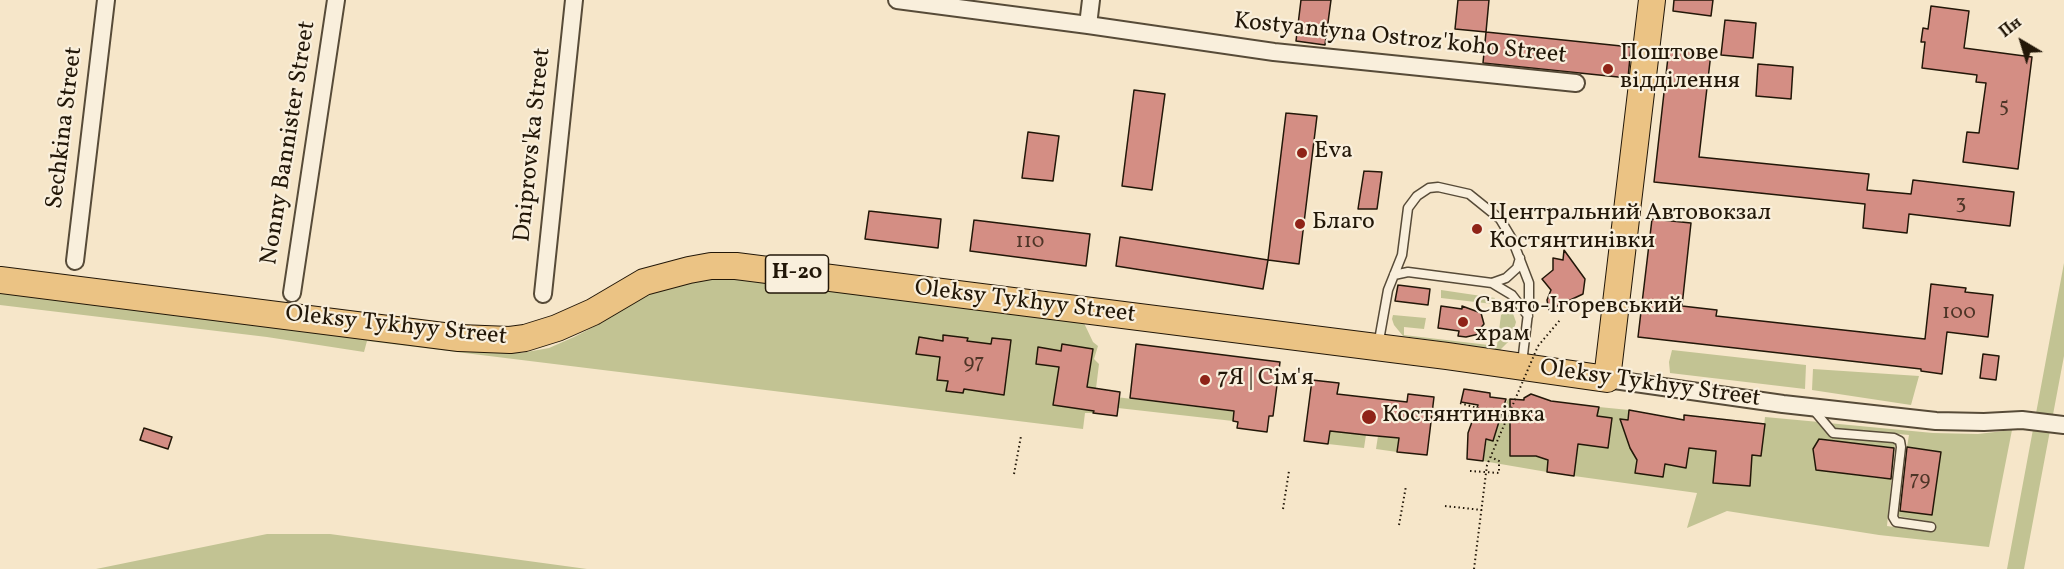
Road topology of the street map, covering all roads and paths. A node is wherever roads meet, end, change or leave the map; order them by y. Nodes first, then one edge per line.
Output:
1 (106, 0) edge
2 (336, 0) edge
3 (574, 0) edge
4 (897, 0) edge
5 (1091, 0) edge
6 (1652, 0) edge
7 (1088, 25) junction
8 (1576, 83) dead end
9 (1520, 258) junction
10 (75, 261) dead end
11 (1394, 275) junction
12 (0, 280) edge
13 (1492, 283) junction
14 (292, 293) dead end
15 (543, 294) dead end
16 (1528, 316) junction
17 (1560, 320) dead end
18 (1378, 347) junction
19 (1522, 367) junction
20 (1607, 379) junction
21 (1460, 403) dead end
22 (1811, 407) junction
23 (1508, 417) junction
24 (2064, 425) edge
25 (1021, 436) dead end
26 (1491, 457) junction
27 (1289, 471) dead end
28 (1470, 471) dead end
29 (1014, 474) dead end
30 (1406, 486) dead end
31 (1445, 506) dead end
32 (1283, 509) dead end
33 (1482, 510) junction
34 (1400, 525) dead end
35 (1931, 526) dead end
36 (1474, 569) edge

1 - 10 street, Sechkina Street
2 - 14 street, Nonny Bannister Street
3 - 15 street, Dniprovs'ka Street
4 - 7 street, Kostyantyna Ostroz'koho Street
5 - 7 street
6 - 20 main road
7 - 8 street, Kostyantyna Ostroz'koho Street
9 - 11 lane
9 - 13 lane
9 - 16 lane
11 - 13 lane
11 - 18 lane
12 - 18 main road, Oleksy Tykhyy Street / Н-20
13 - 16 lane
16 - 19 lane
17 - 23 path, bridge
18 - 19 main road, Oleksy Tykhyy Street / Н-20
19 - 20 main road, Oleksy Tykhyy Street / Н-20
20 - 22 street, Oleksy Tykhyy Street
21 - 23 path
22 - 24 street, Oleksy Tykhyy Street
22 - 35 lane
23 - 26 path, bridge
25 - 29 path
26 - 28 path
26 - 33 path, bridge
27 - 32 path
30 - 34 path
31 - 33 path
33 - 36 path, bridge

